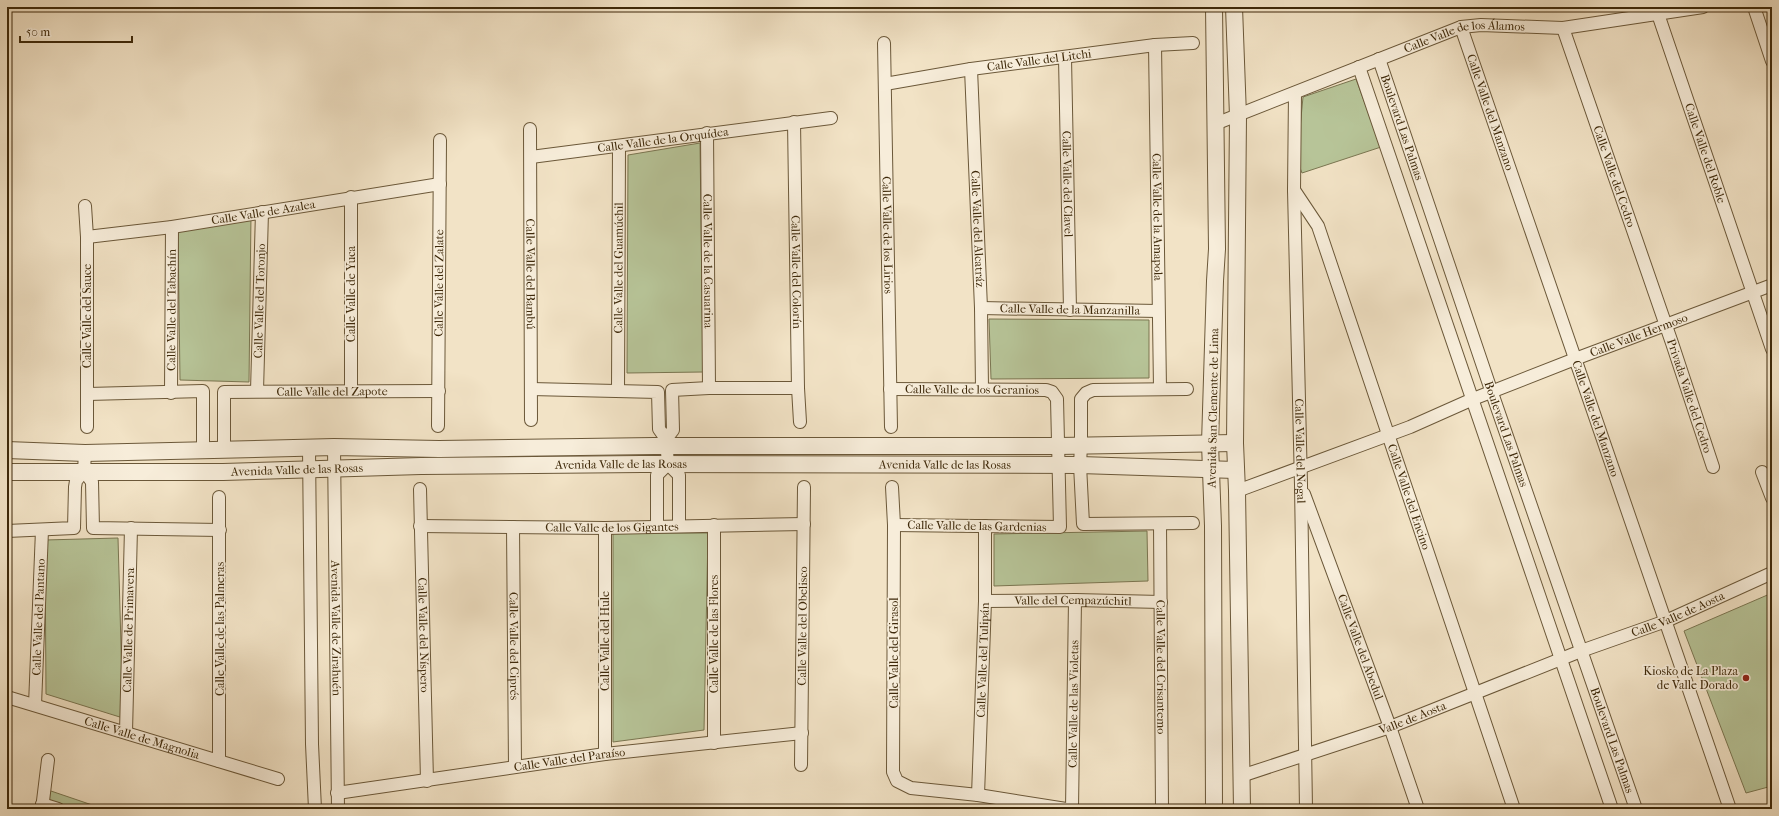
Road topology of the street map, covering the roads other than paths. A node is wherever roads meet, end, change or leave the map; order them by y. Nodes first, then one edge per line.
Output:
1 (1214, 7) edge
2 (1234, 7) edge
3 (1703, 7) edge
4 (1754, 7) edge
5 (1658, 14) junction
6 (1461, 27) junction
7 (1563, 28) junction
8 (1193, 42) dead end
9 (884, 43) dead end
10 (1155, 46) junction
11 (1065, 58) junction
12 (1379, 58) junction
13 (1772, 61) edge
14 (1359, 68) junction
15 (971, 69) junction
16 (885, 84) junction
17 (1295, 93) junction
18 (1238, 116) junction
19 (831, 118) dead end
20 (794, 122) junction
21 (1216, 124) junction
22 (530, 129) dead end
23 (706, 133) junction
24 (440, 140) dead end
25 (619, 146) junction
26 (531, 157) junction
27 (440, 184) junction
28 (1294, 190) junction
29 (351, 197) junction
30 (85, 206) dead end
31 (262, 212) junction
32 (172, 226) junction
33 (87, 237) junction
34 (1772, 284) edge
35 (1753, 292) junction
36 (981, 308) junction
37 (1070, 310) junction
38 (1158, 311) junction
39 (1666, 325) junction
40 (1772, 349) edge
41 (1575, 359) junction
42 (709, 388) junction
43 (798, 388) junction
44 (1160, 388) junction
45 (531, 389) junction
46 (890, 389) junction
47 (982, 389) junction
48 (1187, 389) dead end
49 (351, 390) junction
50 (257, 391) junction
51 (439, 391) junction
52 (618, 391) junction
53 (171, 393) junction
54 (1492, 393) junction
55 (88, 394) junction
56 (1473, 399) junction
57 (531, 420) dead end
58 (800, 422) dead end
59 (438, 426) dead end
60 (87, 427) dead end
61 (891, 427) dead end
62 (1389, 435) junction
63 (667, 443) junction
64 (1210, 443) junction
65 (1234, 443) junction
66 (1082, 445) junction
67 (1058, 446) junction
68 (334, 447) junction
69 (309, 448) junction
70 (7, 450) edge
71 (203, 450) junction
72 (224, 450) junction
73 (86, 452) junction
74 (668, 464) junction
75 (1059, 465) junction
76 (1080, 465) junction
77 (1712, 466) dead end
78 (1300, 468) junction
79 (335, 469) junction
80 (1211, 469) junction
81 (309, 470) junction
82 (1235, 470) junction
83 (84, 471) junction
84 (7, 472) edge
85 (1762, 472) dead end
86 (1301, 485) junction
87 (804, 487) dead end
88 (892, 487) dead end
89 (420, 489) dead end
90 (1237, 491) junction
91 (220, 497) dead end
92 (1772, 498) edge
93 (1193, 523) dead end
94 (804, 524) junction
95 (1160, 524) junction
96 (679, 525) junction
97 (714, 525) junction
98 (894, 525) junction
99 (420, 526) junction
100 (513, 526) junction
101 (657, 526) junction
102 (985, 526) junction
103 (131, 528) junction
104 (605, 528) junction
105 (42, 530) junction
106 (220, 530) junction
107 (7, 531) edge
108 (1772, 573) edge
109 (1075, 600) junction
110 (985, 601) junction
111 (1162, 602) junction
112 (1666, 621) junction
113 (1581, 651) junction
114 (1561, 660) junction
115 (1476, 692) junction
116 (7, 697) edge
117 (35, 705) junction
118 (1390, 727) junction
119 (126, 732) junction
120 (802, 733) junction
121 (714, 743) junction
122 (605, 754) junction
123 (1305, 756) junction
124 (48, 760) dead end
125 (219, 761) junction
126 (801, 765) dead end
127 (515, 766) junction
128 (1241, 776) junction
129 (278, 779) dead end
130 (427, 781) junction
131 (1306, 785) junction
132 (337, 793) junction
133 (978, 795) junction
134 (42, 806) edge
135 (58, 809) edge
136 (315, 809) edge
137 (338, 809) edge
138 (1066, 809) edge
139 (1072, 809) edge
140 (1162, 809) edge
141 (1214, 809) edge
142 (1242, 809) edge
143 (1306, 809) edge
144 (1314, 809) edge
145 (1418, 809) edge
146 (1514, 809) edge
147 (1612, 809) edge
148 (1636, 809) edge
149 (1730, 809) edge

1 - 21 street, Avenida San Clemente de Lima
2 - 18 street, Avenida San Clemente de Lima
3 - 5 street, Calle Valle de los Álamos
4 - 13 street
5 - 7 street, Calle Valle de los Álamos
5 - 35 street, Calle Valle del Roble
6 - 7 street, Calle Valle de los Álamos
6 - 12 street, Calle Valle de los Álamos
6 - 41 street, Calle Valle del Manzano
7 - 39 street, Calle Valle del Cedro
8 - 10 street, Calle Valle del Litchi
9 - 16 street, Calle Valle de los Lirios
10 - 11 street, Calle Valle del Litchi
10 - 38 street, Calle Valle de la Amapola
11 - 15 street, Calle Valle del Litchi
11 - 37 street, Calle Valle del Clavel
12 - 14 street, Calle Valle de los Álamos
12 - 54 street, Boulevard Las Palmas
14 - 17 street, Calle Valle de los Álamos
14 - 56 street, Boulevard Las Palmas
15 - 16 street, Calle Valle del Litchi
15 - 36 street, Calle Valle del Alcatráz
16 - 46 street, Calle Valle de los Lirios
17 - 18 street, Calle Valle de los Álamos
17 - 28 street, Calle Valle del Nogal
18 - 21 street, Calle Valle de los Álamos
18 - 65 street, Avenida San Clemente de Lima
19 - 20 street, Calle Valle de la Orquídea
20 - 23 street, Calle Valle de la Orquídea
20 - 43 street, Calle Valle del Colorín
21 - 64 street, Avenida San Clemente de Lima
22 - 26 street, Calle Valle del Bambú
23 - 25 street, Calle Valle de la Orquídea
23 - 42 street, Calle Valle de la Casuarina
24 - 27 street, Calle Valle del Zalate
25 - 26 street, Calle Valle de la Orquídea
25 - 52 street, Calle Valle del Guamúchil
26 - 45 street, Calle Valle del Bambú
27 - 29 street, Calle Valle de Azalea
27 - 51 street, Calle Valle del Zalate
28 - 62 street, Calle Valle del Encino
28 - 78 street, Calle Valle del Nogal
29 - 31 street, Calle Valle de Azalea
29 - 49 street, Calle Valle de Yuca
30 - 33 street, Calle Valle del Sauce
31 - 32 street, Calle Valle de Azalea
31 - 50 street, Calle Valle del Toronjo
32 - 33 street, Calle Valle de Azalea
32 - 53 street, Calle Valle del Tabachín
33 - 55 street, Calle Valle del Sauce
34 - 35 street, Calle Valle Hermoso
35 - 39 street, Calle Valle Hermoso
35 - 40 street, Calle Valle del Roble
36 - 37 street, Calle Valle de la Manzanilla
36 - 47 street, Calle Valle del Alcatráz
37 - 38 street, Calle Valle de la Manzanilla
38 - 44 street, Calle Valle de la Amapola
39 - 41 street, Calle Valle Hermoso
39 - 77 street, Privada Valle del Cedro
41 - 54 street, Calle Valle Hermoso
41 - 112 street, Calle Valle del Manzano
42 - 43 street
42 - 63 street
43 - 58 street, Calle Valle del Colorín
44 - 48 street
44 - 66 street
45 - 52 street
45 - 57 street, Calle Valle del Bambú
46 - 47 street, Calle Valle de los Geranios
46 - 61 street, Calle Valle de los Lirios
47 - 67 street, Calle Valle de los Geranios
49 - 50 street, Calle Valle del Zapote
49 - 51 street, Calle Valle del Zapote
50 - 72 street, Calle Valle del Zapote
51 - 59 street, Calle Valle del Zalate
52 - 63 street
53 - 55 street
53 - 71 street
54 - 56 street, Calle Valle Hermoso
54 - 113 street, Boulevard Las Palmas
55 - 60 street, Calle Valle del Sauce
56 - 62 street, Calle Valle Hermoso
56 - 114 street, Boulevard Las Palmas
62 - 78 street, Calle Valle Hermoso
62 - 115 street, Calle Valle del Encino
63 - 67 street, Avenida Valle de las Rosas
63 - 68 street, Avenida Valle de las Rosas
63 - 74 street
64 - 65 street, Avenida Valle de las Rosas
64 - 66 street, Avenida Valle de las Rosas
64 - 80 street, Avenida San Clemente de Lima
65 - 82 street, Avenida San Clemente de Lima
66 - 67 street, Avenida Valle de las Rosas
66 - 76 street
67 - 75 street
68 - 69 street, Avenida Valle de las Rosas
68 - 79 street, Avenida Valle de Zirahuén
69 - 72 street, Avenida Valle de las Rosas
69 - 81 street, Avenida Valle de Zirahuén
70 - 73 street, Avenida Valle de las Rosas
71 - 72 street, Avenida Valle de las Rosas
71 - 73 street, Avenida Valle de las Rosas
73 - 83 street
74 - 75 street, Avenida Valle de las Rosas
74 - 79 street, Avenida Valle de las Rosas
74 - 96 street
74 - 101 street
75 - 76 street, Avenida Valle de las Rosas
75 - 102 street, Calle Valle de las Gardenias
76 - 80 street, Avenida Valle de las Rosas
76 - 95 street
78 - 86 street, Calle Valle del Nogal
78 - 90 street, Calle Valle Hermoso
79 - 81 street, Avenida Valle de las Rosas
79 - 132 street, Avenida Valle de Zirahuén
80 - 82 street, Avenida Valle de las Rosas
80 - 141 street, Avenida San Clemente de Lima
81 - 83 street, Avenida Valle de las Rosas
81 - 136 street, Avenida Valle de Zirahuén
82 - 90 street, Avenida San Clemente de Lima
83 - 84 street, Avenida Valle de las Rosas
83 - 103 street
83 - 105 street
85 - 92 street
86 - 118 street, Calle Valle del Abedul
86 - 123 street, Calle Valle del Nogal
87 - 94 street, Calle Valle del Obelisco
88 - 98 street, Calle Valle del Girasol
89 - 99 street, Calle Valle del Níspero
90 - 128 street, Avenida San Clemente de Lima
91 - 106 street, Calle Valle de las Palmeras
93 - 95 street
94 - 97 street, Calle Valle de los Gigantes
94 - 120 street, Calle Valle del Obelisco
95 - 111 street, Calle Valle del Crisantemo
96 - 97 street, Calle Valle de los Gigantes
96 - 101 street, Calle Valle de los Gigantes
97 - 121 street, Calle Valle de las Flores
98 - 102 street, Calle Valle de las Gardenias
98 - 133 street, Calle Valle del Girasol
99 - 100 street, Calle Valle de los Gigantes
99 - 130 street, Calle Valle del Níspero
100 - 104 street, Calle Valle de los Gigantes
100 - 127 street, Calle Valle del Ciprés
101 - 104 street, Calle Valle de los Gigantes
102 - 110 street, Calle Valle del Tulipán
103 - 106 street
103 - 119 street, Calle Valle de Primavera
104 - 122 street, Calle Valle del Hule
105 - 107 street
105 - 117 street, Calle Valle del Pantano
106 - 125 street, Calle Valle de las Palmeras
108 - 112 street, Calle Valle de Aosta
109 - 110 street, Valle del Cempazúchitl
109 - 111 street, Valle del Cempazúchitl
109 - 139 street, Calle Valle de las Violetas
110 - 133 street, Calle Valle del Tulipán
111 - 140 street, Calle Valle del Crisantemo
112 - 113 street, Calle Valle de Aosta
112 - 149 street, Calle Valle del Manzano
113 - 114 street, Valle de Aosta
113 - 148 street, Boulevard Las Palmas
114 - 115 street, Valle de Aosta
114 - 147 street, Boulevard Las Palmas
115 - 118 street, Valle de Aosta
115 - 146 street, Calle Valle del Encino
116 - 117 street, Calle Valle de Magnolia
117 - 119 street, Calle Valle de Magnolia
118 - 123 street, Valle de Aosta
118 - 145 street, Calle Valle del Abedul
119 - 125 street, Calle Valle de Magnolia
120 - 121 street, Calle Valle del Paraíso
120 - 126 street, Calle Valle del Obelisco
121 - 122 street, Calle Valle del Paraíso
122 - 127 street, Calle Valle del Paraíso
123 - 128 street, Valle de Aosta
123 - 131 street, Calle Valle del Nogal
124 - 134 street
125 - 129 street, Calle Valle de Magnolia
127 - 130 street, Calle Valle del Paraíso
128 - 142 street, Avenida San Clemente de Lima
130 - 132 street, Calle Valle del Paraíso
131 - 143 street, Calle Valle del Nogal
131 - 144 street
132 - 137 street, Avenida Valle de Zirahuén
133 - 138 street
134 - 135 street

